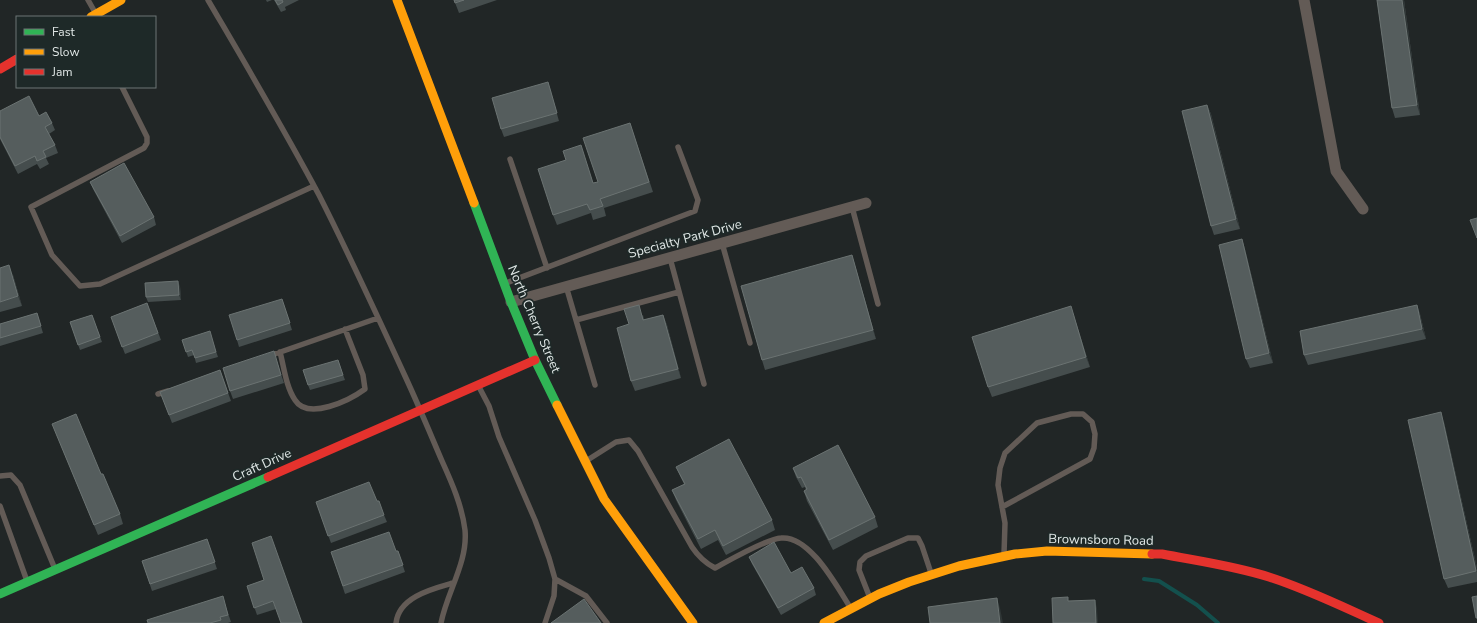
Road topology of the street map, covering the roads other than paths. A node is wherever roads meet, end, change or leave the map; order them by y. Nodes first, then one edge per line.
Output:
1 (88, 0) edge
2 (121, 0) edge
3 (208, 0) edge
4 (397, 0) edge
5 (1304, 0) edge
6 (93, 16) edge
7 (16, 60) edge
8 (0, 69) edge
9 (122, 88) edge
10 (678, 147) dead end
11 (510, 159) dead end
12 (314, 186) junction
13 (866, 203) dead end
14 (852, 207) junction
15 (1363, 209) dead end
16 (722, 243) junction
17 (670, 258) junction
18 (547, 268) junction
19 (504, 284) junction
20 (566, 286) junction
21 (679, 292) junction
22 (511, 302) junction
23 (878, 304) dead end
24 (378, 318) junction
25 (576, 320) junction
26 (345, 329) junction
27 (750, 343) dead end
28 (280, 352) junction
29 (266, 357) edge
30 (535, 360) junction
31 (704, 384) dead end
32 (478, 385) junction
33 (595, 385) dead end
34 (173, 390) edge
35 (158, 394) dead end
36 (421, 410) junction
37 (586, 461) junction
38 (0, 476) edge
39 (0, 506) edge
40 (1002, 507) junction
41 (1004, 556) junction
42 (55, 569) junction
43 (932, 575) junction
44 (555, 579) junction
45 (27, 582) junction
46 (453, 583) junction
47 (0, 594) edge
48 (870, 599) junction
49 (851, 608) junction
50 (396, 623) edge
51 (441, 623) edge
52 (545, 623) edge
53 (607, 623) edge
54 (693, 623) edge
55 (824, 623) edge
56 (1380, 623) edge

1 - 6 lane
2 - 6 street
3 - 12 lane
4 - 19 street, North Cherry Street
5 - 15 street
7 - 8 street
9 - 12 lane
10 - 18 lane
11 - 18 lane
12 - 24 lane
13 - 14 street, Specialty Park Drive
14 - 16 street, Specialty Park Drive
14 - 23 lane
16 - 17 street, Specialty Park Drive
16 - 27 lane
17 - 20 street, Specialty Park Drive
17 - 21 lane
18 - 19 lane
19 - 22 street, North Cherry Street
20 - 22 street, Specialty Park Drive
20 - 25 lane
21 - 25 lane
21 - 31 lane
22 - 30 street, North Cherry Street
24 - 26 lane
24 - 36 lane
25 - 33 lane
26 - 28 lane
26 - 28 lane
28 - 29 lane
30 - 32 street, Craft Drive
30 - 37 street, North Cherry Street
32 - 36 street, Craft Drive
32 - 44 lane
34 - 35 lane
36 - 42 street, Craft Drive
36 - 46 lane
37 - 49 lane
37 - 54 street, North Cherry Street
38 - 42 lane
39 - 45 lane
40 - 40 lane
40 - 41 lane
41 - 43 street, Brownsboro Road
41 - 56 street, Brownsboro Road
42 - 45 street, Craft Drive
43 - 48 street, Brownsboro Road
43 - 48 lane
44 - 52 lane
44 - 53 lane
45 - 47 street, Craft Drive
46 - 50 lane
46 - 51 lane
48 - 49 street, Brownsboro Road
49 - 55 street, Brownsboro Road

